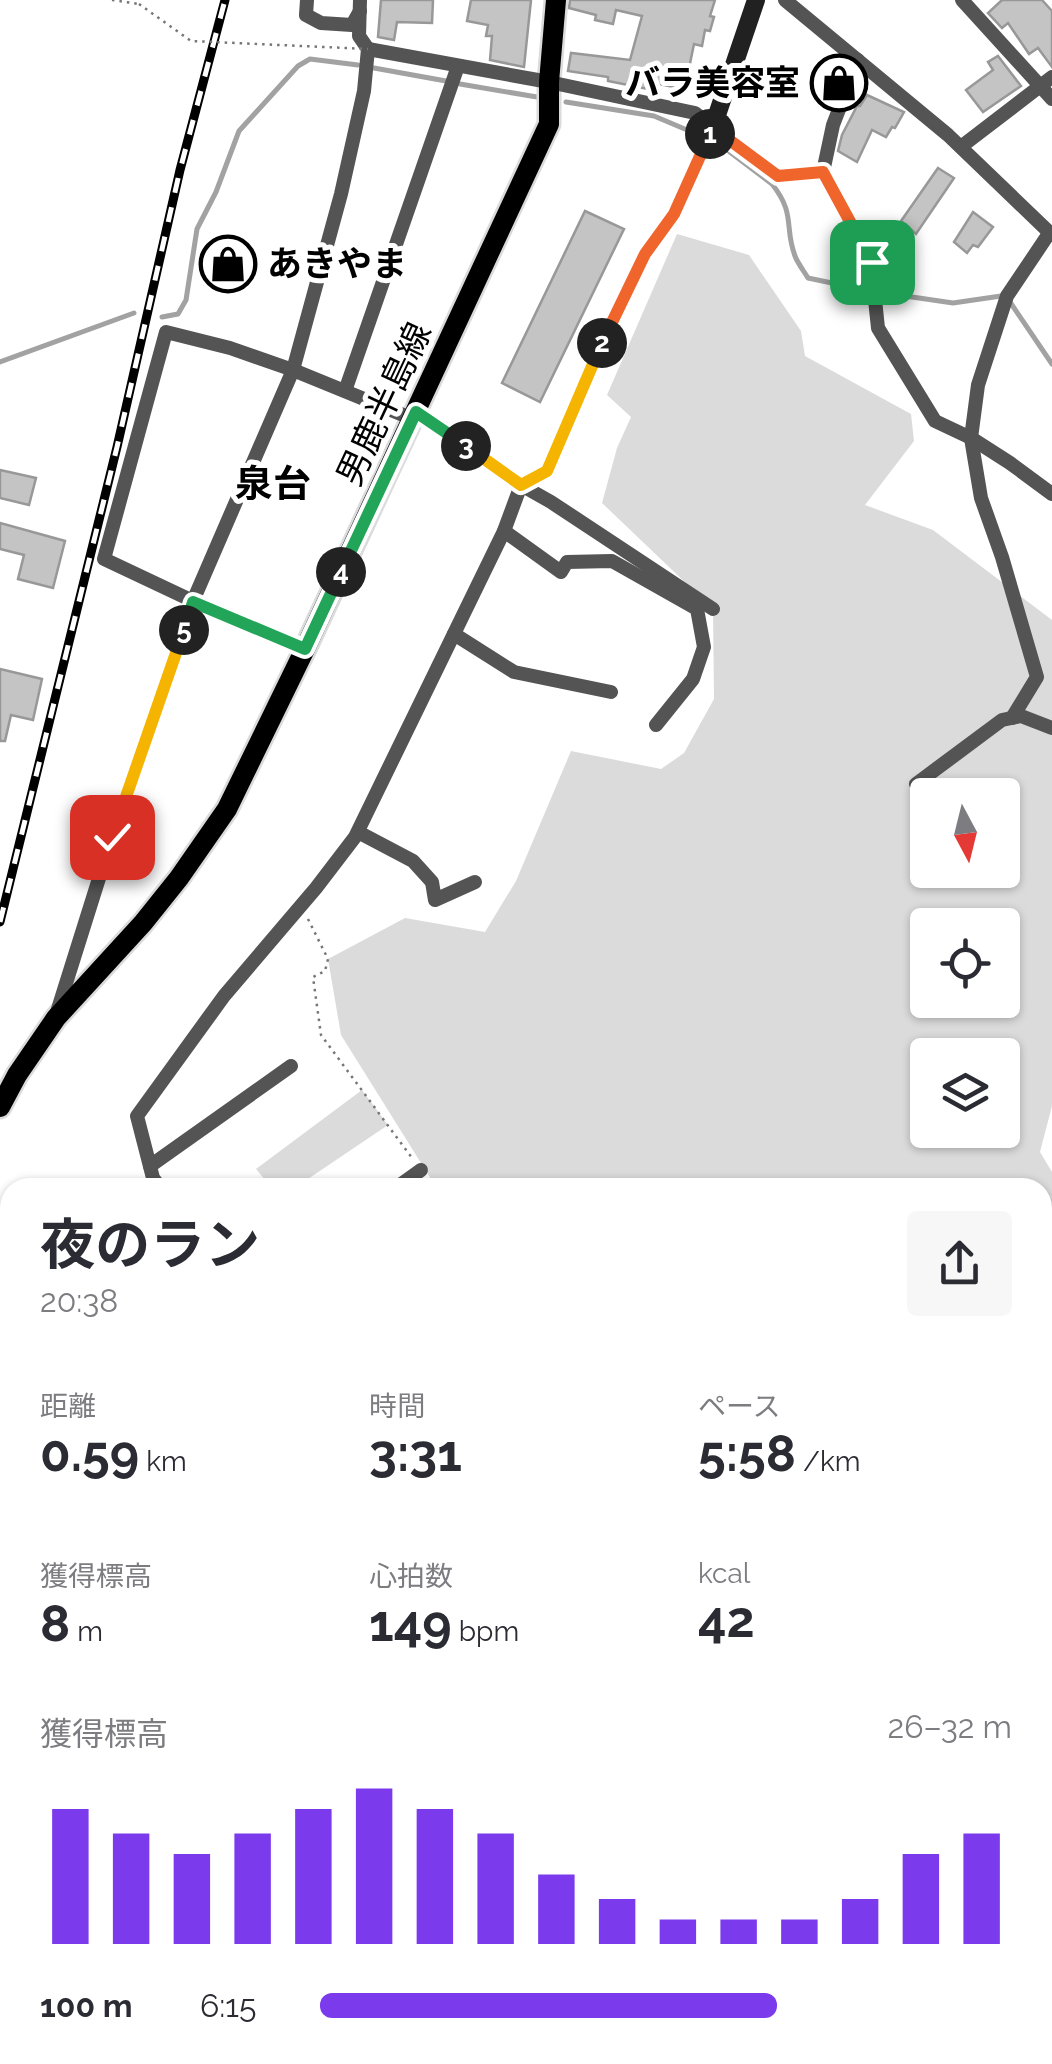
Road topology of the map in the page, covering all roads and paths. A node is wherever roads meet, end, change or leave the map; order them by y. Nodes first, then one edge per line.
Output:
1 (112, 0) edge
2 (307, 0) edge
3 (556, 0) edge
4 (756, 0) edge
5 (785, 0) edge
6 (962, 0) edge
7 (360, 5) edge
8 (368, 49) junction
9 (858, 60) junction
10 (458, 66) junction
11 (1046, 81) edge
12 (549, 82) junction
13 (1052, 99) edge
14 (715, 120) junction
15 (962, 146) junction
16 (823, 172) junction
17 (1051, 233) edge
18 (294, 370) junction
19 (346, 391) junction
20 (415, 416) junction
21 (971, 438) junction
22 (521, 485) junction
23 (1052, 494) edge
24 (504, 531) junction
25 (193, 602) junction
26 (713, 609) dead end
27 (454, 634) junction
28 (305, 649) junction
29 (610, 692) dead end
30 (1012, 718) junction
31 (656, 725) dead end
32 (1052, 728) edge
33 (924, 778) edge
34 (358, 832) junction
35 (475, 882) dead end
36 (302, 905) junction
37 (56, 1018) junction
38 (292, 1066) dead end
39 (0, 1106) edge
40 (150, 1166) junction
41 (421, 1170) joint
42 (154, 1178) edge
43 (410, 1178) edge

1 - 8 path, bridge
2 - 7 street
3 - 12 main road, 男鹿半島線
4 - 14 street
5 - 9 street
6 - 11 street
7 - 8 street
8 - 10 street
8 - 18 street
9 - 15 street
9 - 16 street
10 - 12 street
10 - 19 street
11 - 13 street
11 - 15 street
12 - 14 street
12 - 20 main road, 男鹿半島線
14 - 16 street
14 - 22 street
15 - 17 street
16 - 21 street
17 - 21 street
18 - 19 street
18 - 25 street
18 - 25 street
19 - 20 street
20 - 22 street
20 - 28 main road, 男鹿半島線
21 - 23 street
21 - 30 street
22 - 24 street
22 - 26 street
24 - 27 street
24 - 31 street
25 - 28 street
25 - 37 street
27 - 29 street
27 - 34 street
28 - 37 main road, 男鹿半島線
30 - 32 street
30 - 33 street
34 - 35 street
34 - 36 street
36 - 40 street
36 - 41 path
37 - 39 main road, 男鹿半島線
38 - 40 street
40 - 42 street
41 - 43 street

